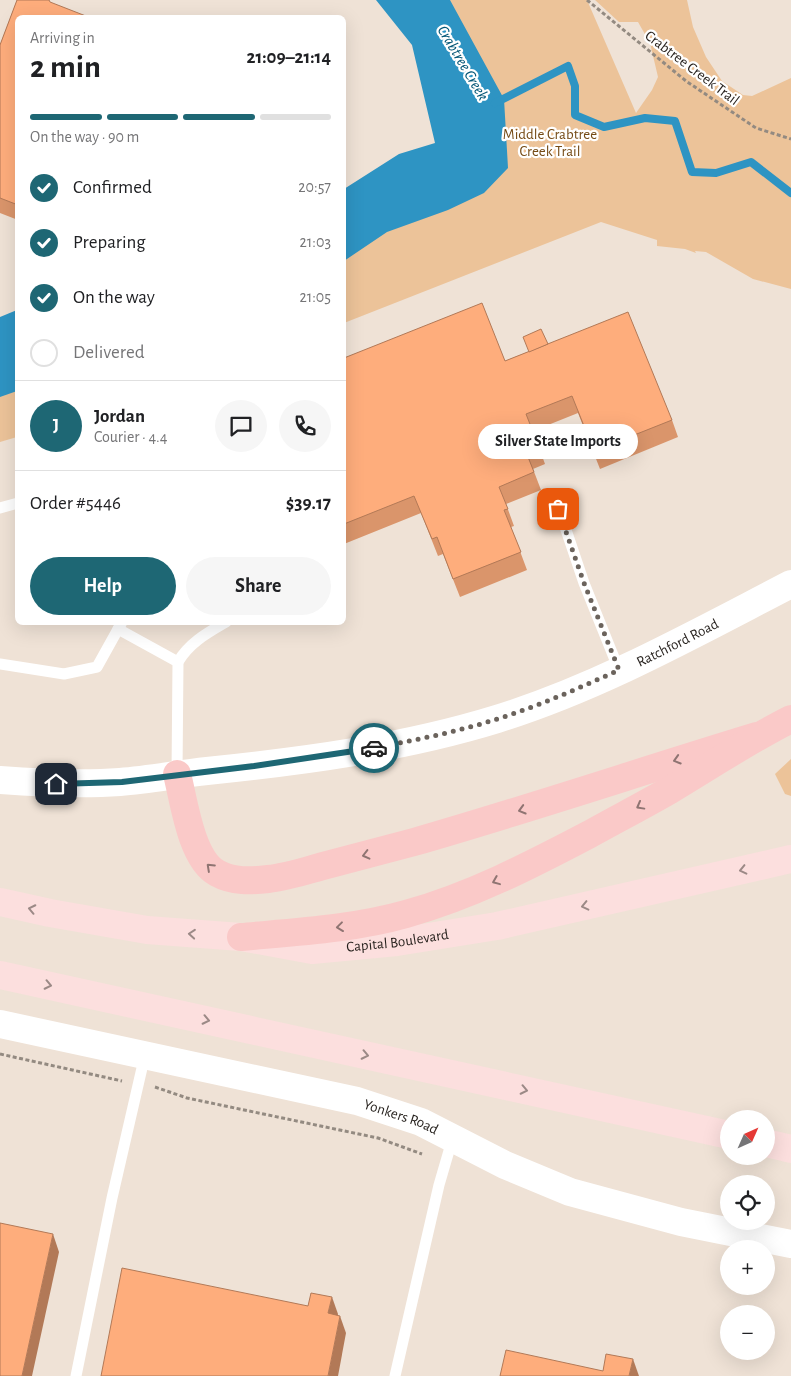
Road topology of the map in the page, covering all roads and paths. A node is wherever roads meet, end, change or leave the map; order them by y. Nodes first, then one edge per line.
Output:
1 (587, 0) edge
2 (791, 140) edge
3 (15, 505) edge
4 (0, 508) edge
5 (558, 509) dead end
6 (791, 584) edge
7 (221, 625) edge
8 (120, 626) edge
9 (178, 662) junction
10 (0, 664) edge
11 (619, 670) junction
12 (791, 719) edge
13 (757, 736) junction
14 (177, 774) junction
15 (0, 780) edge
16 (791, 859) edge
17 (0, 902) edge
18 (241, 937) junction
19 (0, 975) edge
20 (0, 1024) edge
21 (0, 1054) edge
22 (145, 1055) junction
23 (126, 1082) dead end
24 (155, 1087) dead end
25 (720, 1133) edge
26 (453, 1137) junction
27 (775, 1145) edge
28 (791, 1149) edge
29 (425, 1155) dead end
30 (791, 1244) edge
31 (76, 1376) edge
32 (395, 1376) edge

1 - 2 path, Crabtree Creek Trail
3 - 4 lane
5 - 11 lane
6 - 11 street, Ratchford Road
7 - 9 lane
8 - 9 lane
8 - 10 lane
9 - 14 lane
11 - 14 street, Ratchford Road
12 - 13 highway
13 -> 14 highway
13 -> 18 highway
14 - 15 street, Ratchford Road
16 -> 18 main road, Capital Boulevard
18 -> 17 main road, Capital Boulevard
19 -> 25 main road
20 - 22 street, Yonkers Road
21 - 23 path
22 - 26 street, Yonkers Road
22 - 31 lane
24 - 29 path
26 - 30 street, Yonkers Road
26 - 32 lane
27 - 28 main road

